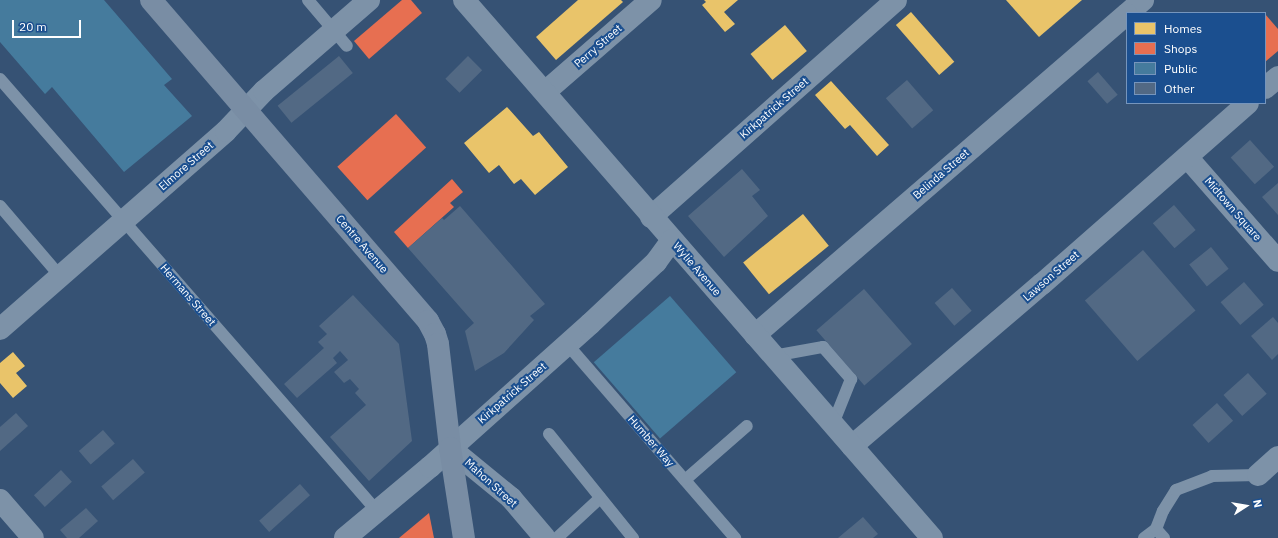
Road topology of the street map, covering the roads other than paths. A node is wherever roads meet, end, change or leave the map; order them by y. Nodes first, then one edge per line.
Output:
1 (151, 0) edge
2 (308, 0) edge
3 (369, 0) edge
4 (464, 0) edge
5 (651, 0) edge
6 (896, 0) edge
7 (1143, 0) edge
8 (1128, 12) edge
9 (1126, 14) edge
10 (340, 38) junction
11 (1278, 77) edge
12 (0, 79) edge
13 (1266, 87) edge
14 (545, 92) junction
15 (1247, 104) edge
16 (246, 109) junction
17 (1187, 157) junction
18 (0, 206) edge
19 (651, 216) junction
20 (124, 221) junction
21 (672, 240) junction
22 (1278, 261) edge
23 (60, 276) junction
24 (0, 329) edge
25 (755, 335) junction
26 (567, 344) junction
27 (773, 356) junction
28 (832, 424) junction
29 (747, 426) dead end
30 (549, 434) dead end
31 (852, 446) junction
32 (450, 448) junction
33 (1278, 457) edge
34 (1258, 475) joint
35 (685, 480) junction
36 (600, 498) junction
37 (0, 500) edge
38 (376, 510) junction
39 (1156, 529) junction
40 (33, 538) edge
41 (345, 538) edge
42 (464, 538) edge
43 (545, 538) edge
44 (557, 538) edge
45 (633, 538) edge
46 (735, 538) edge
47 (932, 538) edge
48 (1144, 538) edge
49 (1164, 538) edge

1 - 16 main road, Centre Avenue
2 - 10 lane
3 - 10 street, Elmore Street
4 - 14 street, Wylie Avenue
5 - 14 street, Perry Street
6 - 19 street, Kirkpatrick Street
7 - 8 street, Belinda Street
9 - 25 street, Belinda Street
10 - 16 street, Elmore Street
11 - 13 street
12 - 20 lane, Hermans Street
14 - 19 street, Wylie Avenue
15 - 17 street, Lawson Street
16 - 20 street, Elmore Street
16 - 32 main road, Centre Avenue
17 - 22 street, Midtown Square
17 - 31 street, Lawson Street
18 - 23 lane
19 - 21 street, Wylie Avenue
20 - 23 street, Elmore Street
20 - 38 lane, Hermans Street
21 - 25 street, Wylie Avenue
21 - 26 street, Kirkpatrick Street
23 - 24 street, Elmore Street
25 - 27 street, Wylie Avenue
26 - 32 street, Kirkpatrick Street
26 - 35 lane, Humber Way
27 - 28 street, Wylie Avenue
27 - 28 lane
28 - 31 street, Wylie Avenue
29 - 35 lane
30 - 36 lane
31 - 47 street, Wylie Avenue
32 - 38 street, Kirkpatrick Street
32 - 42 main road, Centre Avenue
32 - 43 street, Mahon Street
33 - 34 street
34 - 39 lane
35 - 46 lane, Humber Way
36 - 44 lane
36 - 45 lane
37 - 40 street
38 - 41 street, Kirkpatrick Street
39 - 48 lane
39 - 49 lane

